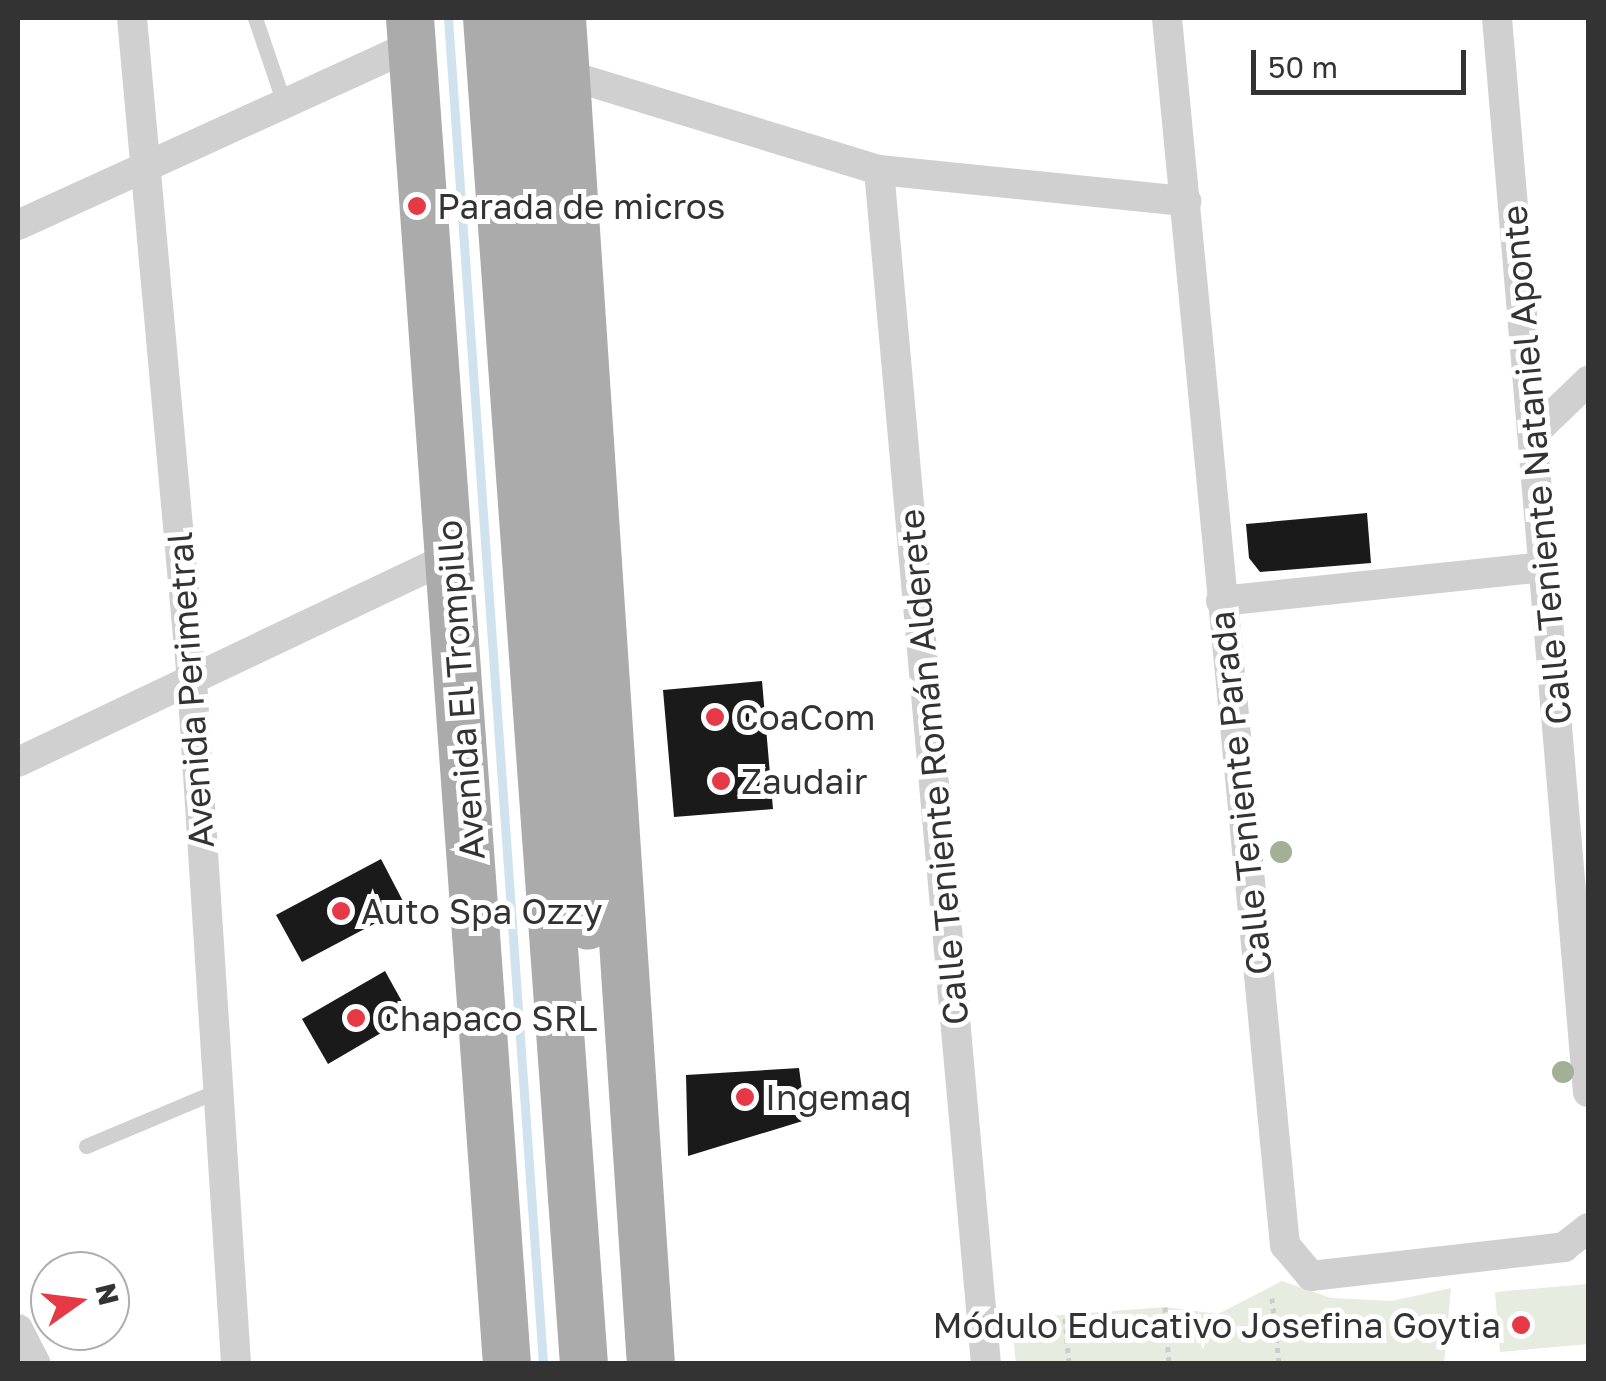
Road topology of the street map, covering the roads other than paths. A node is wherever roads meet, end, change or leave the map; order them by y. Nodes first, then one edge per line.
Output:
1 (132, 18) edge
2 (255, 18) edge
3 (487, 18) edge
4 (522, 18) edge
5 (562, 18) edge
6 (1167, 18) edge
7 (1497, 18) edge
8 (411, 31) edge
9 (568, 75) junction
10 (284, 104) junction
11 (149, 165) junction
12 (880, 170) junction
13 (1186, 201) junction
14 (18, 225) edge
15 (1588, 381) edge
16 (1535, 432) junction
17 (450, 556) junction
18 (1544, 567) junction
19 (1220, 601) junction
20 (192, 680) junction
21 (592, 694) junction
22 (18, 762) edge
23 (217, 1091) junction
24 (1588, 1092) edge
25 (86, 1146) dead end
26 (1588, 1230) edge
27 (18, 1330) edge
28 (36, 1364) edge
29 (236, 1364) edge
30 (507, 1364) edge
31 (584, 1364) edge
32 (616, 1364) edge
33 (652, 1364) edge
34 (986, 1364) edge

1 - 11 street, Avenida Perimetral
2 - 10 lane
3 - 31 main road
4 - 21 main road
5 - 9 main road
6 - 13 street, Calle Teniente Parada
7 - 16 street, Calle Teniente Nataniel Aponte
8 - 10 street
8 - 17 main road, Avenida El Trompillo
9 - 12 street
9 - 21 main road
10 - 11 street
11 - 14 street
11 - 20 street, Avenida Perimetral
12 - 13 street
12 - 34 street, Calle Teniente Román Alderete
13 - 19 street, Calle Teniente Parada
15 - 16 street
16 - 18 street, Calle Teniente Nataniel Aponte
17 - 20 street
17 - 30 main road, Avenida El Trompillo
18 - 19 street
18 - 24 street, Calle Teniente Nataniel Aponte
19 - 26 street, Calle Teniente Parada
20 - 22 street
20 - 23 street, Avenida Perimetral
21 - 32 main road
21 - 33 main road
23 - 25 lane
23 - 29 street, Avenida Perimetral
27 - 28 street

